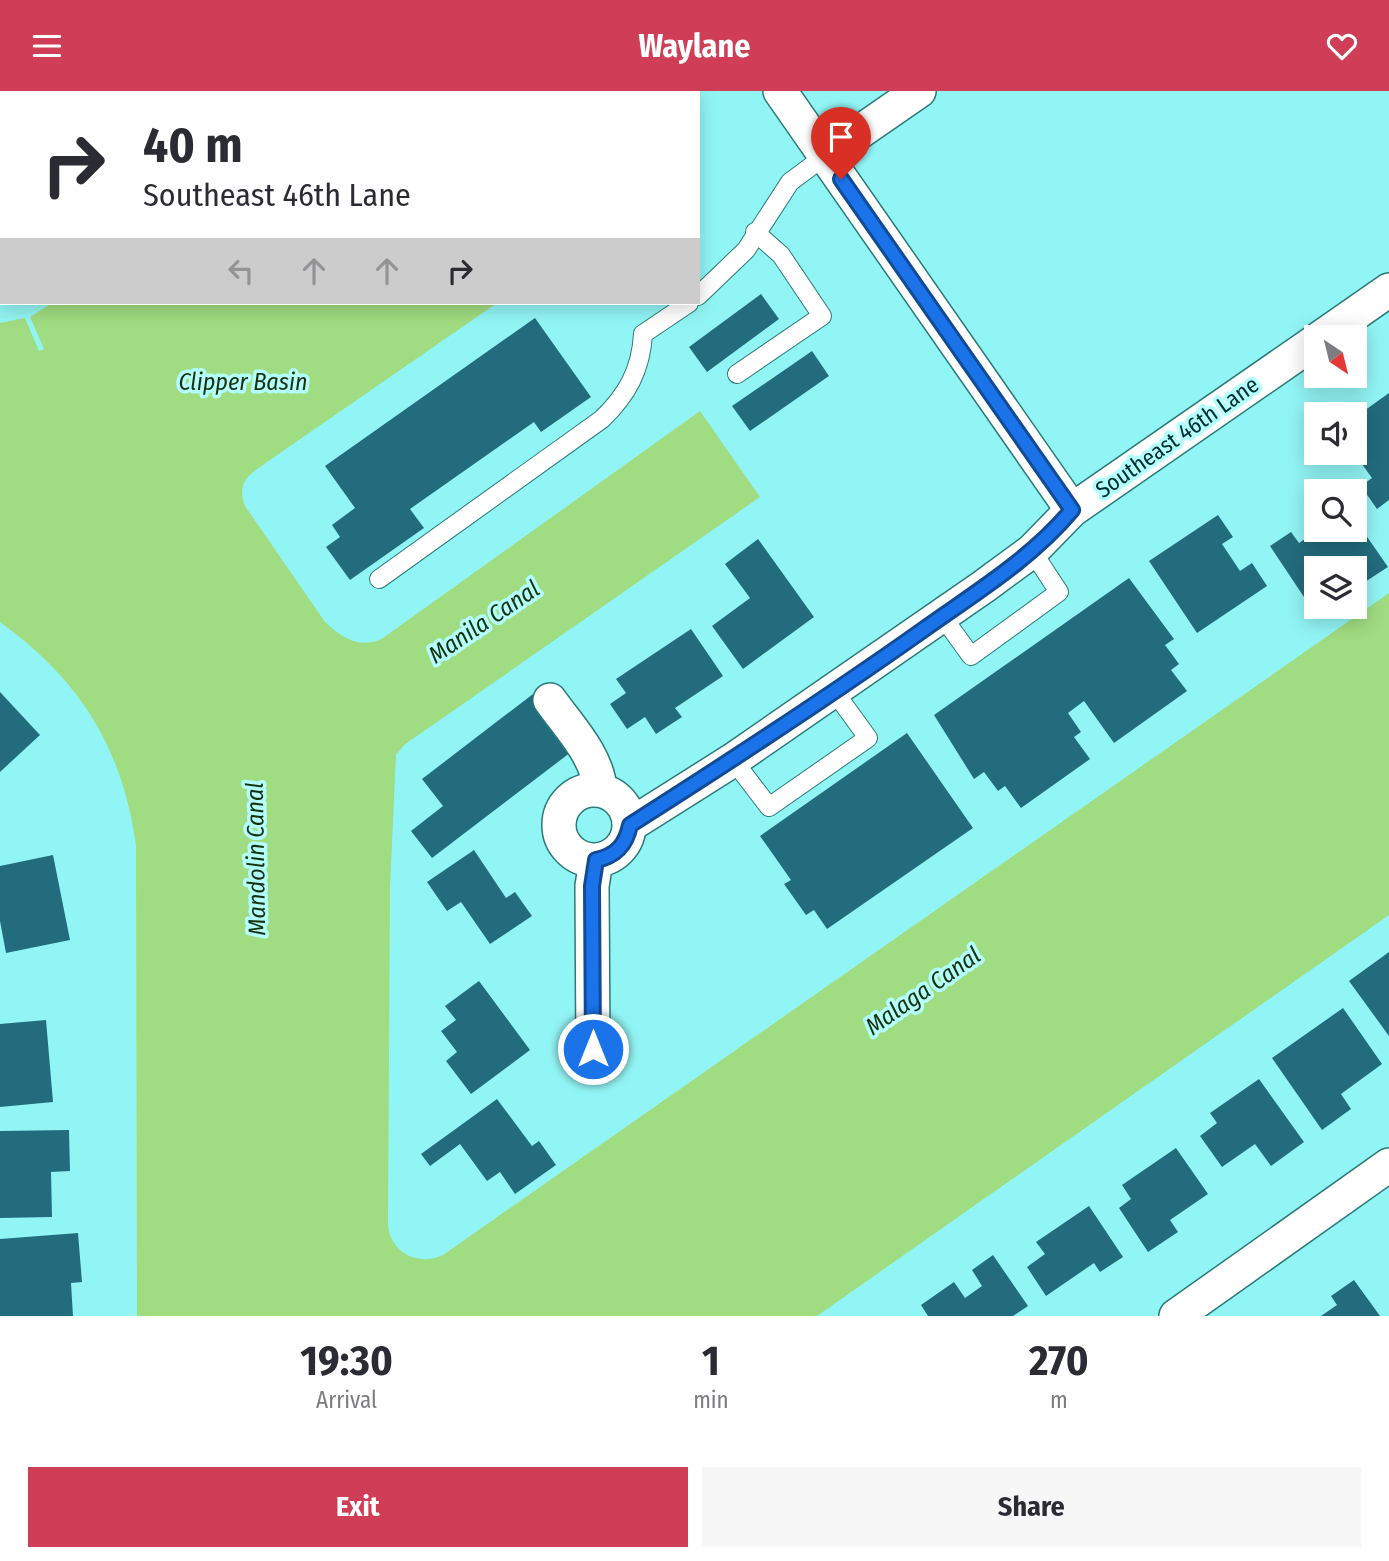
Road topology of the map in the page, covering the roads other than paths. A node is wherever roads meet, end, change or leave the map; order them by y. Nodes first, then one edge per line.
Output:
1 (780, 91) edge
2 (919, 91) edge
3 (825, 156) junction
4 (755, 232) junction
5 (1389, 290) edge
6 (700, 294) edge
7 (686, 305) edge
8 (1338, 325) edge
9 (1304, 349) edge
10 (737, 374) dead end
11 (1072, 510) junction
12 (1032, 551) junction
13 (379, 579) dead end
14 (942, 616) junction
15 (834, 691) junction
16 (550, 700) dead end
17 (733, 760) junction
18 (600, 790) junction
19 (630, 825) junction
20 (596, 860) junction
21 (593, 1049) dead end
22 (1389, 1165) edge
23 (1176, 1316) edge

1 - 3 street
2 - 3 street
3 - 4 lane
3 - 11 street
4 - 6 lane
4 - 10 lane
5 - 8 street, Southeast 46th Lane
7 - 13 lane
9 - 11 street, Southeast 46th Lane
11 - 12 street, Southeast 46th Lane
12 - 14 street, Southeast 46th Lane
12 - 14 lane
14 - 15 street, Southeast 46th Lane
15 - 17 street, Southeast 46th Lane
15 - 17 lane
16 - 18 street
17 - 19 street, Southeast 46th Lane
18 - 19 street
18 - 20 street
19 - 20 street, Southeast 46th Lane
20 - 21 street
22 - 23 street

